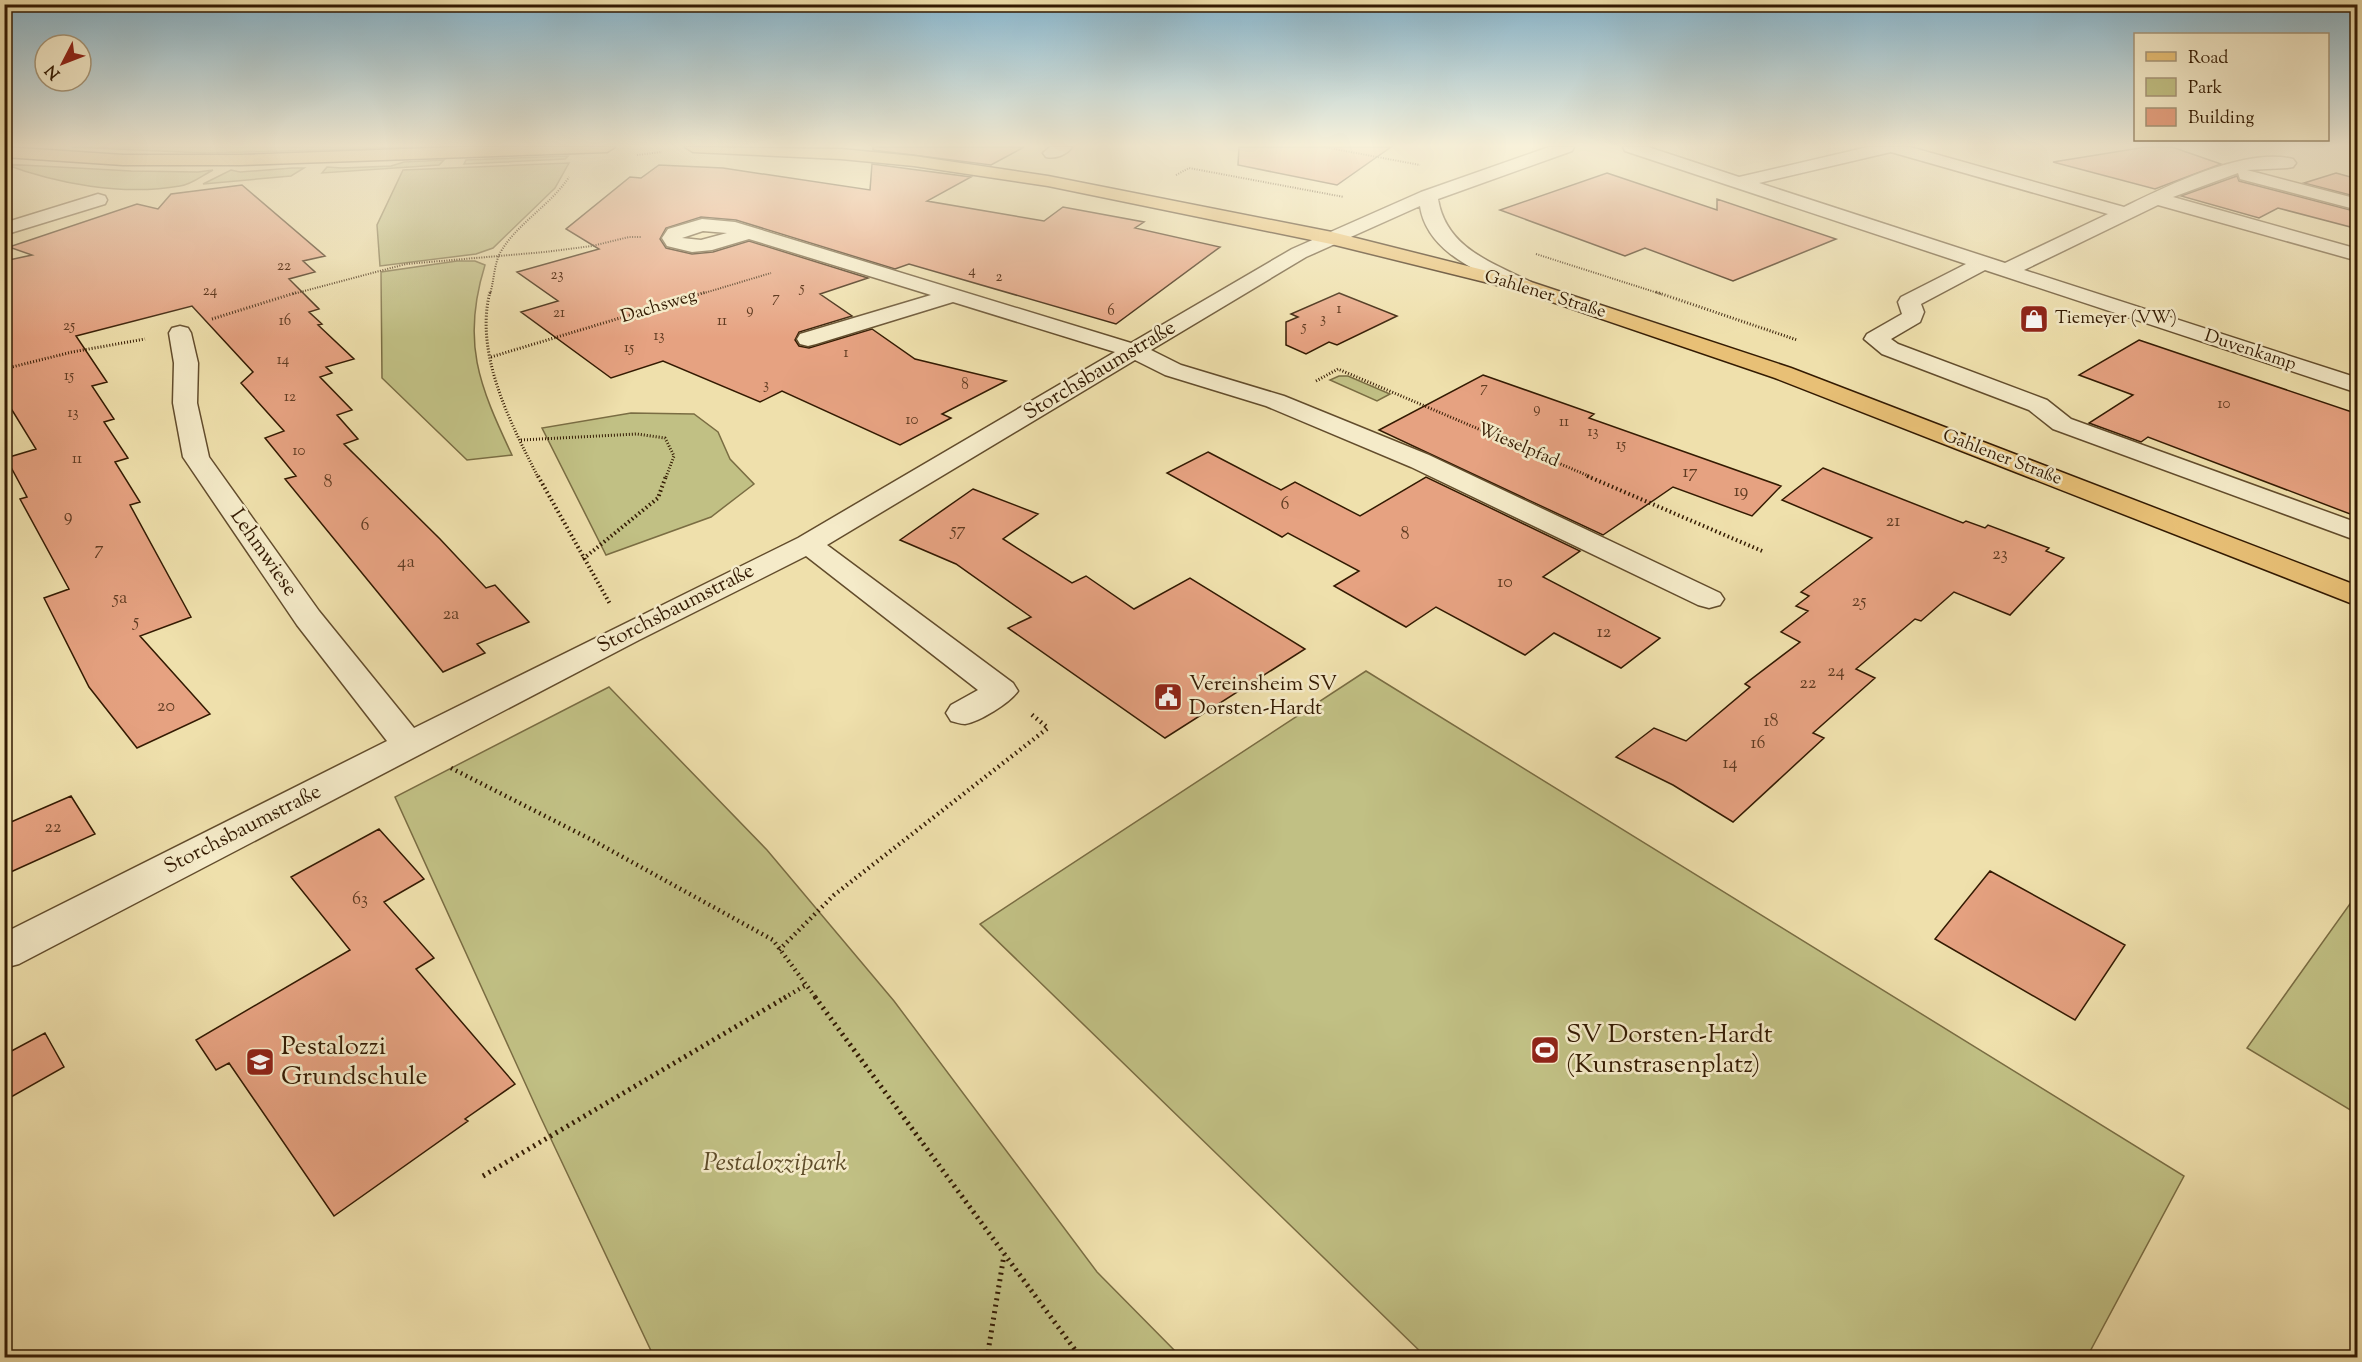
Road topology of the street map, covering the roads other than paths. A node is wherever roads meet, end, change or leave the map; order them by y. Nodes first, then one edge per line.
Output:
1 (64, 211) edge
2 (1195, 211) edge
3 (1395, 211) edge
4 (1428, 211) edge
5 (1819, 211) edge
6 (2117, 211) edge
7 (2131, 211) edge
8 (2201, 211) edge
9 (2126, 213) junction
10 (4, 229) edge
11 (672, 237) road end
12 (1332, 238) junction
13 (2358, 255) edge
14 (1981, 264) junction
15 (2005, 272) junction
16 (1524, 286) junction
17 (954, 295) junction
18 (180, 333) road end
19 (808, 339) dead end
20 (1134, 351) junction
21 (2358, 386) edge
22 (2358, 533) edge
23 (808, 544) junction
24 (2358, 597) edge
25 (1709, 599) dead end
26 (963, 713) dead end
27 (409, 746) junction
28 (4, 952) edge

1 - 10 street
2 - 12 main road, Gahlener Straße
3 - 12 street, Storchsbaumstraße
4 - 16 street
5 - 14 street, Duvenkamp
6 - 9 street
7 - 9 street
8 - 13 street
9 - 15 street
11 - 17 street
12 - 16 main road, Gahlener Straße
12 - 20 street, Storchsbaumstraße
14 - 15 street, Duvenkamp
14 - 22 street
15 - 21 street, Duvenkamp
16 - 24 main road, Gahlener Straße
17 - 19 street
17 - 20 street
18 - 27 street, Lehmwiese
20 - 23 street, Storchsbaumstraße
20 - 25 street
23 - 26 street
23 - 27 street, Storchsbaumstraße
27 - 28 street, Storchsbaumstraße

